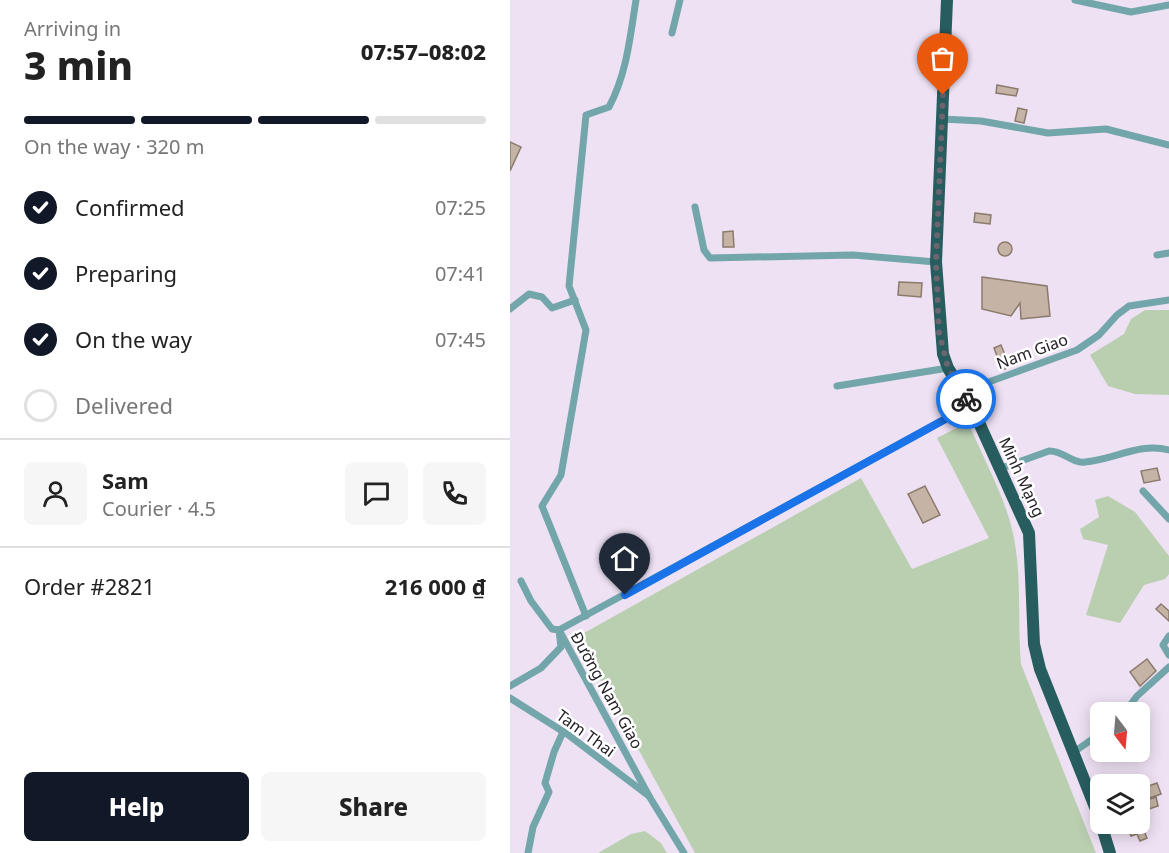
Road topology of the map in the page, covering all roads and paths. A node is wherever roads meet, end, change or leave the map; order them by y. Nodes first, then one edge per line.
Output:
1 (636, 0) edge
2 (680, 0) edge
3 (947, 0) edge
4 (1075, 0) edge
5 (1169, 5) edge
6 (672, 33) dead end
7 (942, 119) junction
8 (1169, 145) edge
9 (696, 207) dead end
10 (1169, 253) edge
11 (1157, 255) dead end
12 (936, 262) junction
13 (575, 300) junction
14 (1169, 300) edge
15 (510, 309) edge
16 (948, 368) junction
17 (837, 386) dead end
18 (961, 392) junction
19 (971, 405) junction
20 (1169, 450) edge
21 (999, 469) junction
22 (1143, 491) dead end
23 (1169, 519) edge
24 (521, 581) dead end
25 (586, 616) junction
26 (559, 630) junction
27 (1169, 636) edge
28 (1169, 655) edge
29 (1169, 667) edge
30 (510, 686) edge
31 (510, 698) edge
32 (1132, 702) edge
33 (563, 732) junction
34 (1090, 741) edge
35 (1074, 752) junction
36 (1090, 794) edge
37 (649, 796) junction
38 (1104, 834) edge
39 (528, 853) edge
40 (684, 853) edge
41 (1110, 853) edge

1 - 13 street
2 - 6 street
3 - 7 highway, Minh Mạng
4 - 5 street
7 - 8 street
7 - 12 highway, Minh Mạng
9 - 12 street
10 - 11 street
12 - 16 highway, Minh Mạng
13 - 15 street
13 - 25 street
14 - 18 street, Nam Giao
16 - 17 street
16 - 18 highway, Minh Mạng
18 - 19 highway, Minh Mạng
19 - 21 highway, Minh Mạng
19 - 25 street, Đường Nam Giao
20 - 21 street
21 - 35 highway, Minh Mạng
22 - 23 street
24 - 26 street
25 - 26 street, Đường Nam Giao
26 - 30 street
26 - 37 street, Đường Nam Giao
27 - 28 street
29 - 32 street
31 - 33 street, Tam Thai
33 - 37 street, Tam Thai
33 - 39 street
34 - 35 street
35 - 36 highway, Minh Mạng
37 - 40 street, Tam Thai
38 - 41 highway, Minh Mạng

